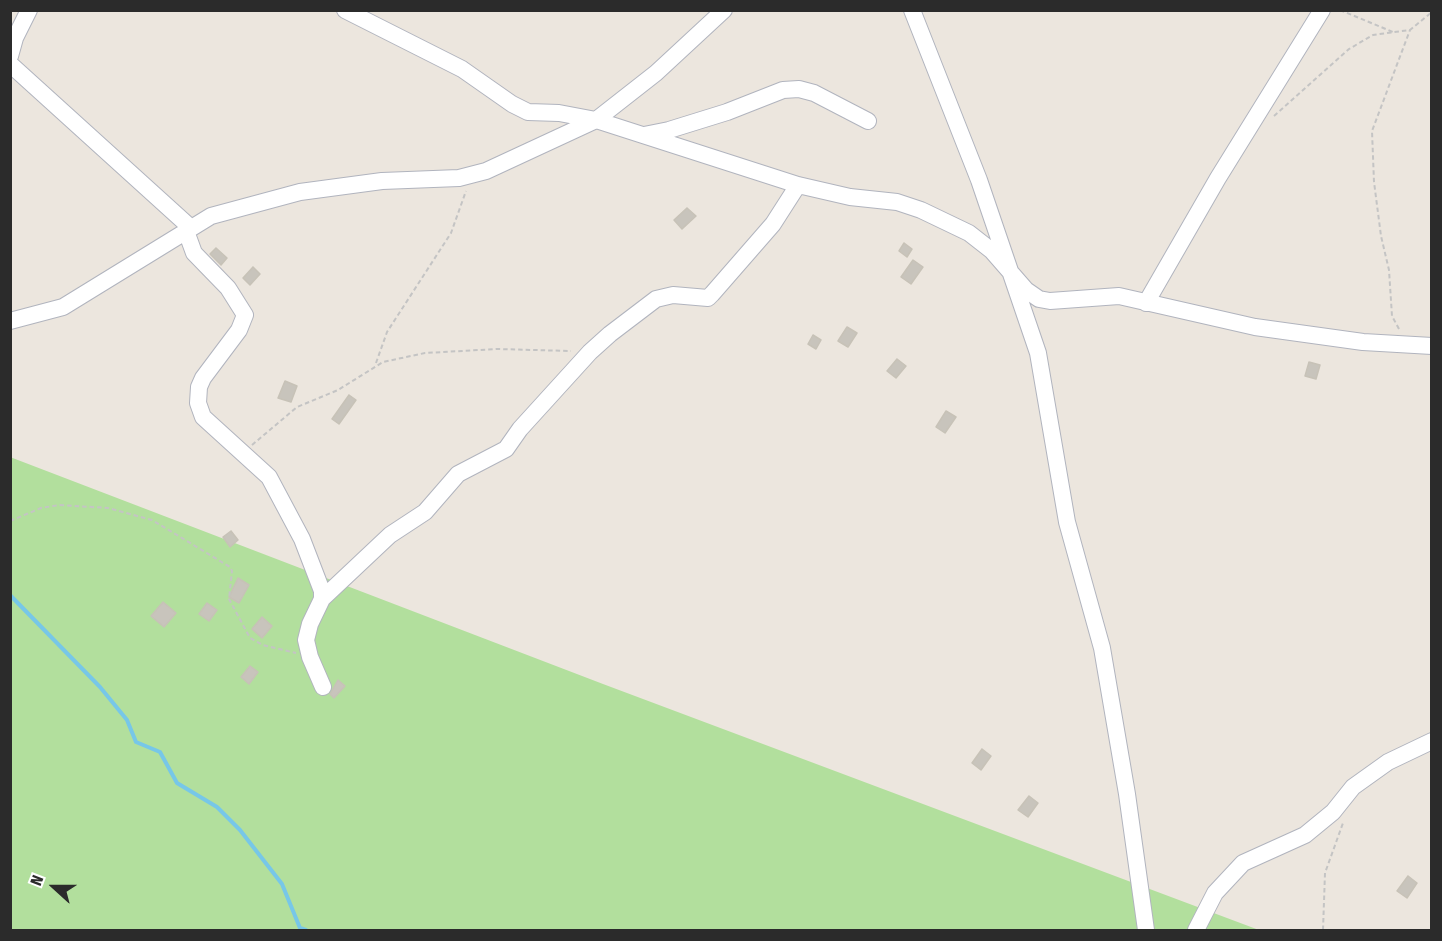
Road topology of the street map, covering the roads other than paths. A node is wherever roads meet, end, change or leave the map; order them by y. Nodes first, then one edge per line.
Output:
1 (29, 10) edge
2 (345, 10) edge
3 (912, 10) edge
4 (1322, 10) edge
5 (719, 12) edge
6 (10, 56) edge
7 (10, 64) edge
8 (596, 120) junction
9 (868, 121) dead end
10 (642, 135) junction
11 (798, 185) junction
12 (189, 230) junction
13 (1010, 272) junction
14 (1146, 303) junction
15 (10, 321) edge
16 (1431, 346) edge
17 (322, 599) junction
18 (323, 687) dead end
19 (1431, 741) edge
20 (1146, 930) edge
21 (1196, 930) edge

1 - 6 street
2 - 8 street
3 - 13 street
4 - 14 street
5 - 8 street
7 - 12 street
8 - 10 street
8 - 12 street
9 - 10 street
10 - 11 street
11 - 13 street
11 - 17 street
12 - 15 street
12 - 17 street
13 - 14 street
13 - 20 street
14 - 16 street
17 - 18 street
19 - 21 street

